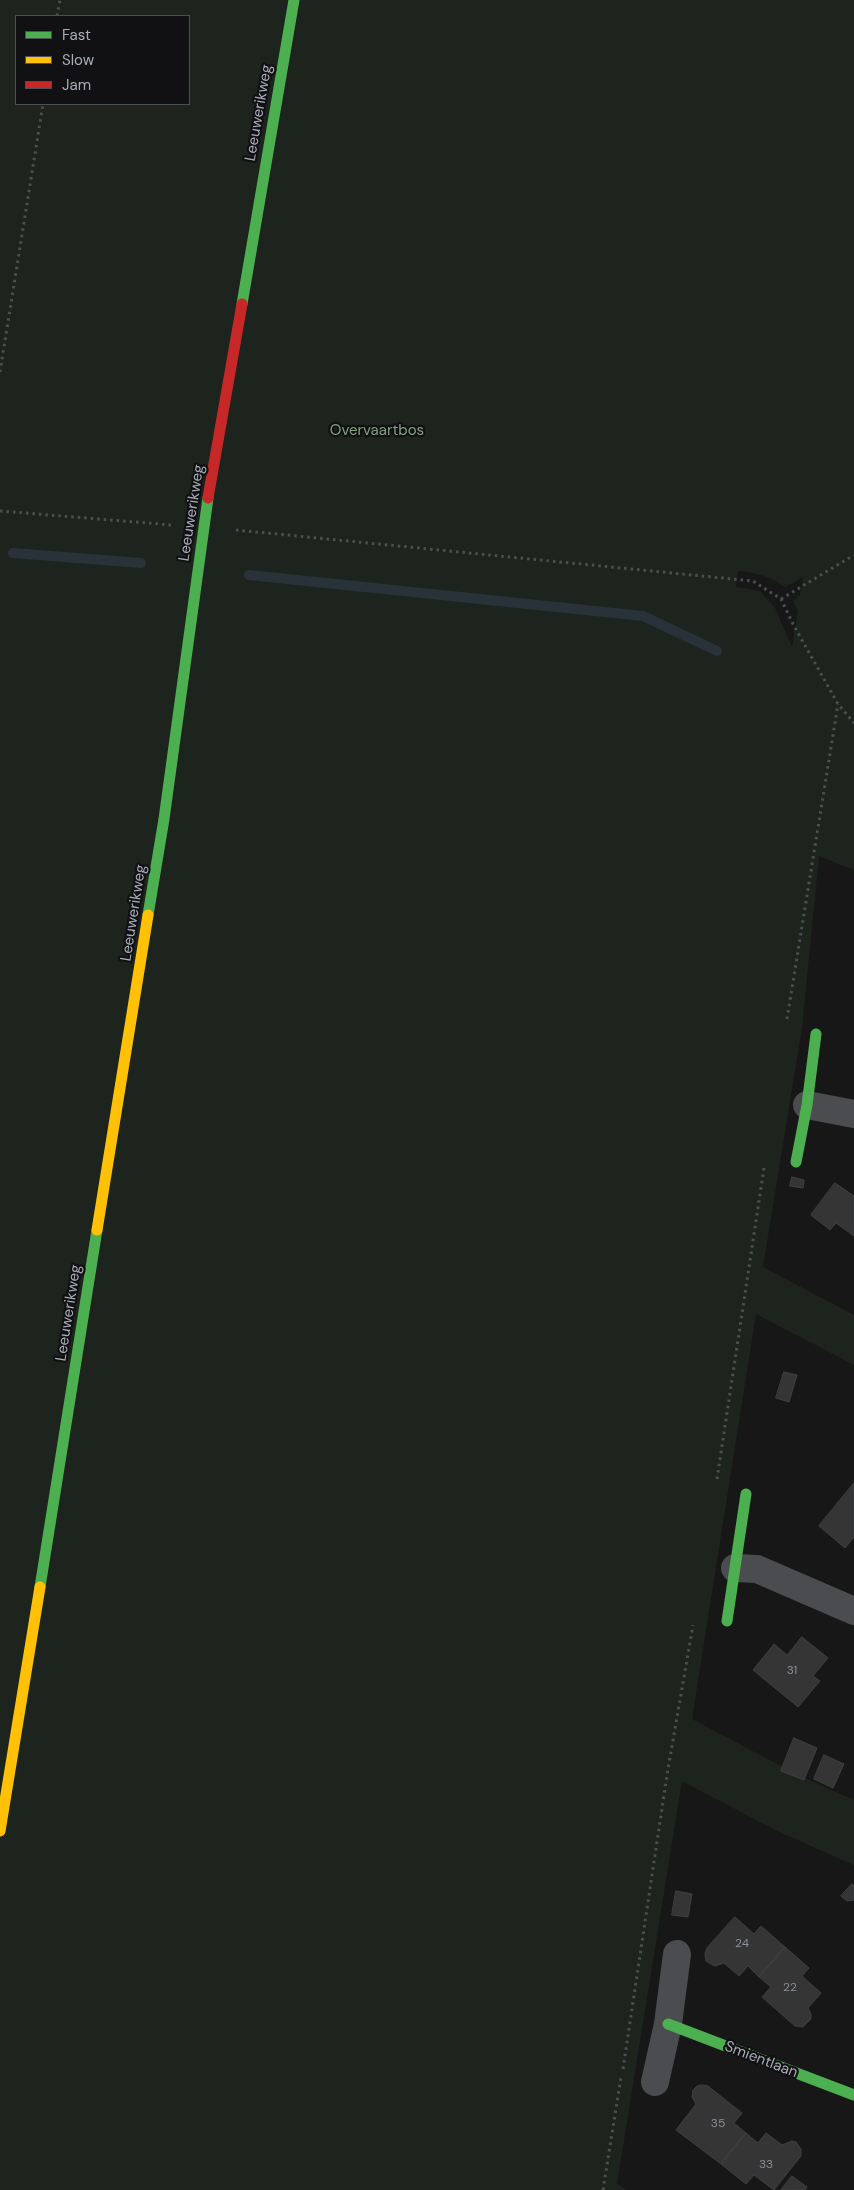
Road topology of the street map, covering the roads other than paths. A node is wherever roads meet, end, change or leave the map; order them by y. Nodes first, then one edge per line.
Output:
1 (294, 0) edge
2 (816, 1034) dead end
3 (806, 1105) junction
4 (854, 1114) edge
5 (796, 1162) dead end
6 (746, 1494) dead end
7 (735, 1568) junction
8 (854, 1611) edge
9 (727, 1621) dead end
10 (0, 1831) edge
11 (677, 1954) dead end
12 (668, 2024) junction
13 (655, 2082) dead end
14 (854, 2095) edge

1 - 10 street, Leeuwerikweg
2 - 3 street
3 - 4 street
3 - 5 street
6 - 7 street
7 - 8 street
7 - 9 street
11 - 12 street
12 - 13 street
12 - 14 street, Smientlaan

